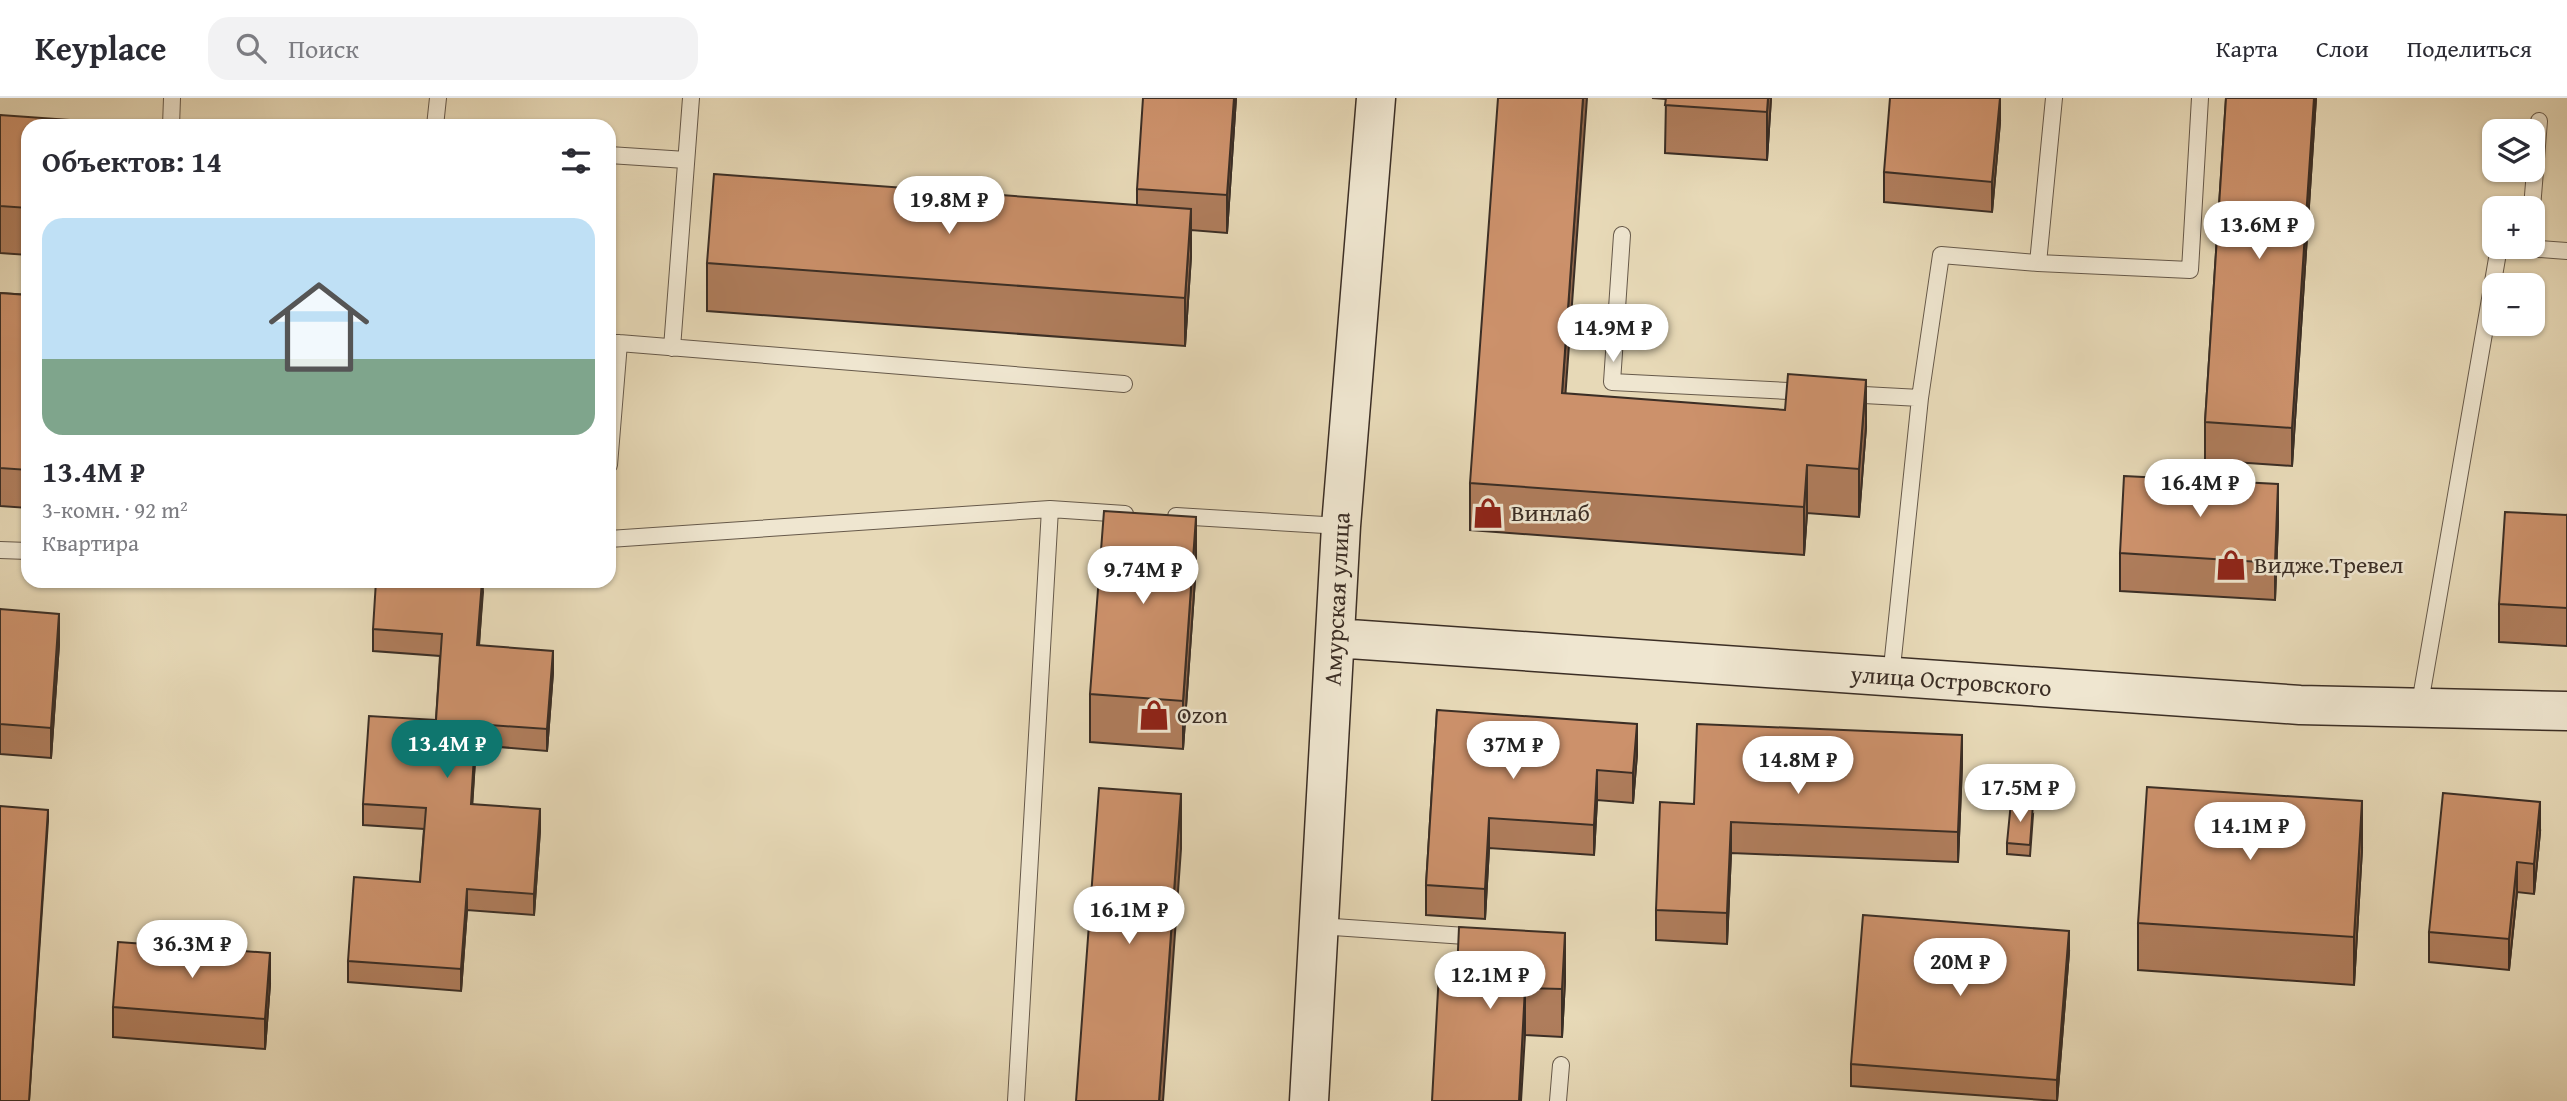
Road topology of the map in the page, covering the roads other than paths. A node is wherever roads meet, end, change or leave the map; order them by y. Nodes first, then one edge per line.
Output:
1 (172, 98) edge
2 (438, 98) edge
3 (691, 98) edge
4 (1377, 98) edge
5 (2054, 98) edge
6 (2200, 98) edge
7 (171, 119) edge
8 (436, 119) edge
9 (616, 155) edge
10 (686, 160) junction
11 (1622, 235) dead end
12 (2545, 249) edge
13 (2567, 251) edge
14 (2497, 259) edge
15 (2038, 263) junction
16 (616, 343) edge
17 (672, 348) junction
18 (1124, 384) dead end
19 (1920, 398) junction
20 (1050, 509) junction
21 (1341, 526) junction
22 (616, 539) edge
23 (0, 550) edge
24 (21, 551) edge
25 (1335, 638) junction
26 (1891, 677) junction
27 (2419, 709) junction
28 (2567, 711) edge
29 (1319, 926) junction
30 (1500, 938) edge
31 (1561, 1065) dead end
32 (1016, 1101) edge
33 (1308, 1101) edge
34 (1558, 1101) edge

1 - 7 lane
2 - 8 lane
3 - 10 lane
4 - 21 street, Амурская улица
5 - 15 lane
6 - 15 lane
9 - 10 lane
10 - 17 lane
11 - 19 lane
12 - 13 lane
14 - 27 lane
15 - 19 lane
16 - 17 lane
17 - 18 lane
19 - 26 lane
20 - 21 lane
20 - 22 lane
20 - 32 lane
21 - 25 street, Амурская улица
23 - 24 lane
25 - 26 street, улица Островского
25 - 29 street, Амурская улица
26 - 27 street, улица Островского
27 - 28 street, улица Островского
29 - 30 lane
29 - 33 street, Амурская улица
31 - 34 lane

